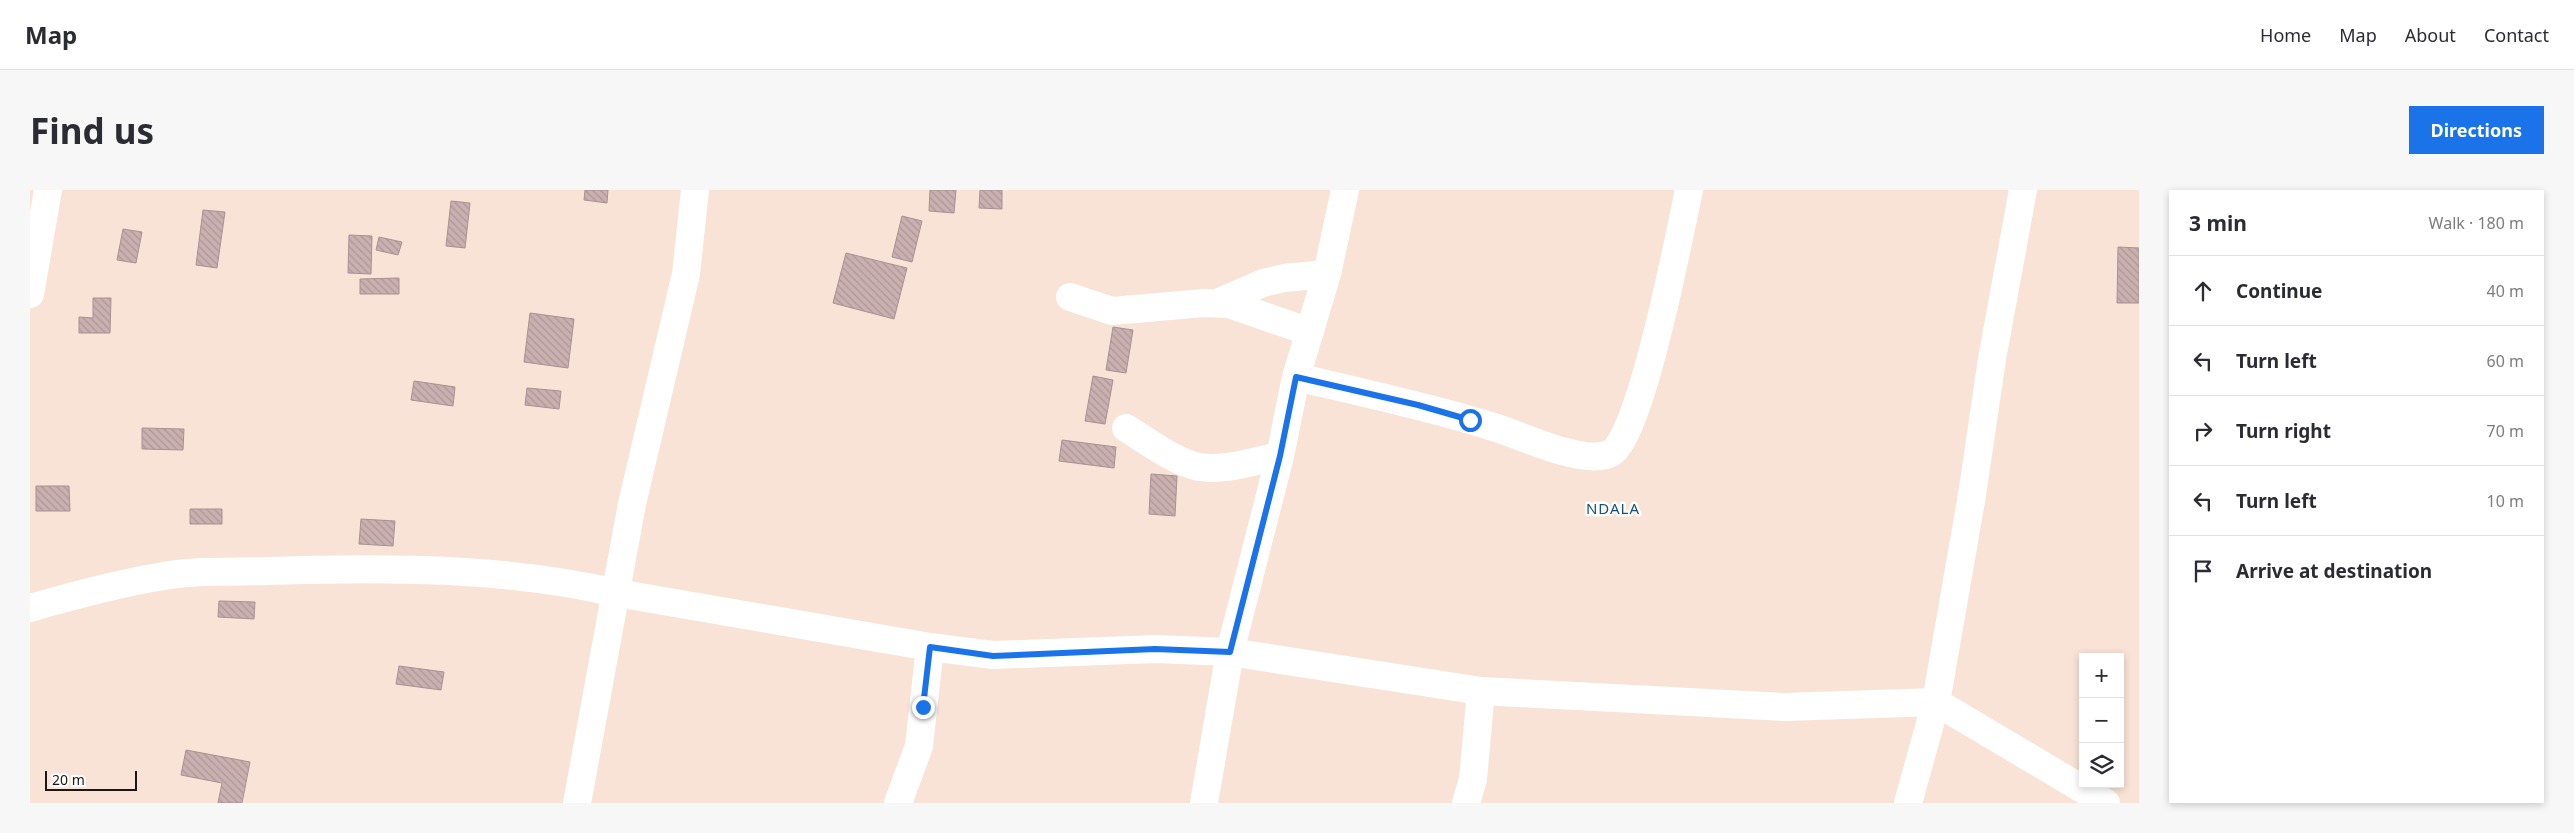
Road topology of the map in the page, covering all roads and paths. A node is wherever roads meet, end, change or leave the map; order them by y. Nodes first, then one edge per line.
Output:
1 (48, 190) edge
2 (695, 190) edge
3 (1345, 190) edge
4 (1689, 190) edge
5 (2023, 190) edge
6 (1327, 274) junction
7 (30, 294) edge
8 (1070, 297) dead end
9 (1217, 303) junction
10 (1310, 332) junction
11 (1296, 377) junction
12 (1126, 428) dead end
13 (1280, 456) junction
14 (617, 592) junction
15 (30, 608) edge
16 (930, 647) junction
17 (1230, 652) junction
18 (1481, 691) junction
19 (1936, 702) junction
20 (577, 803) edge
21 (898, 803) edge
22 (1204, 803) edge
23 (1466, 803) edge
24 (1908, 803) edge
25 (2106, 803) edge

1 - 7 street
2 - 14 street
3 - 6 street
4 - 11 street
5 - 19 street
6 - 9 street
6 - 10 street
8 - 9 street
9 - 10 street
10 - 11 street
11 - 13 street
12 - 13 street
13 - 17 street
14 - 15 street
14 - 16 street
14 - 20 street
16 - 17 street
16 - 21 street
17 - 18 street
17 - 22 street
18 - 19 street
18 - 23 street
19 - 24 street
19 - 25 street

